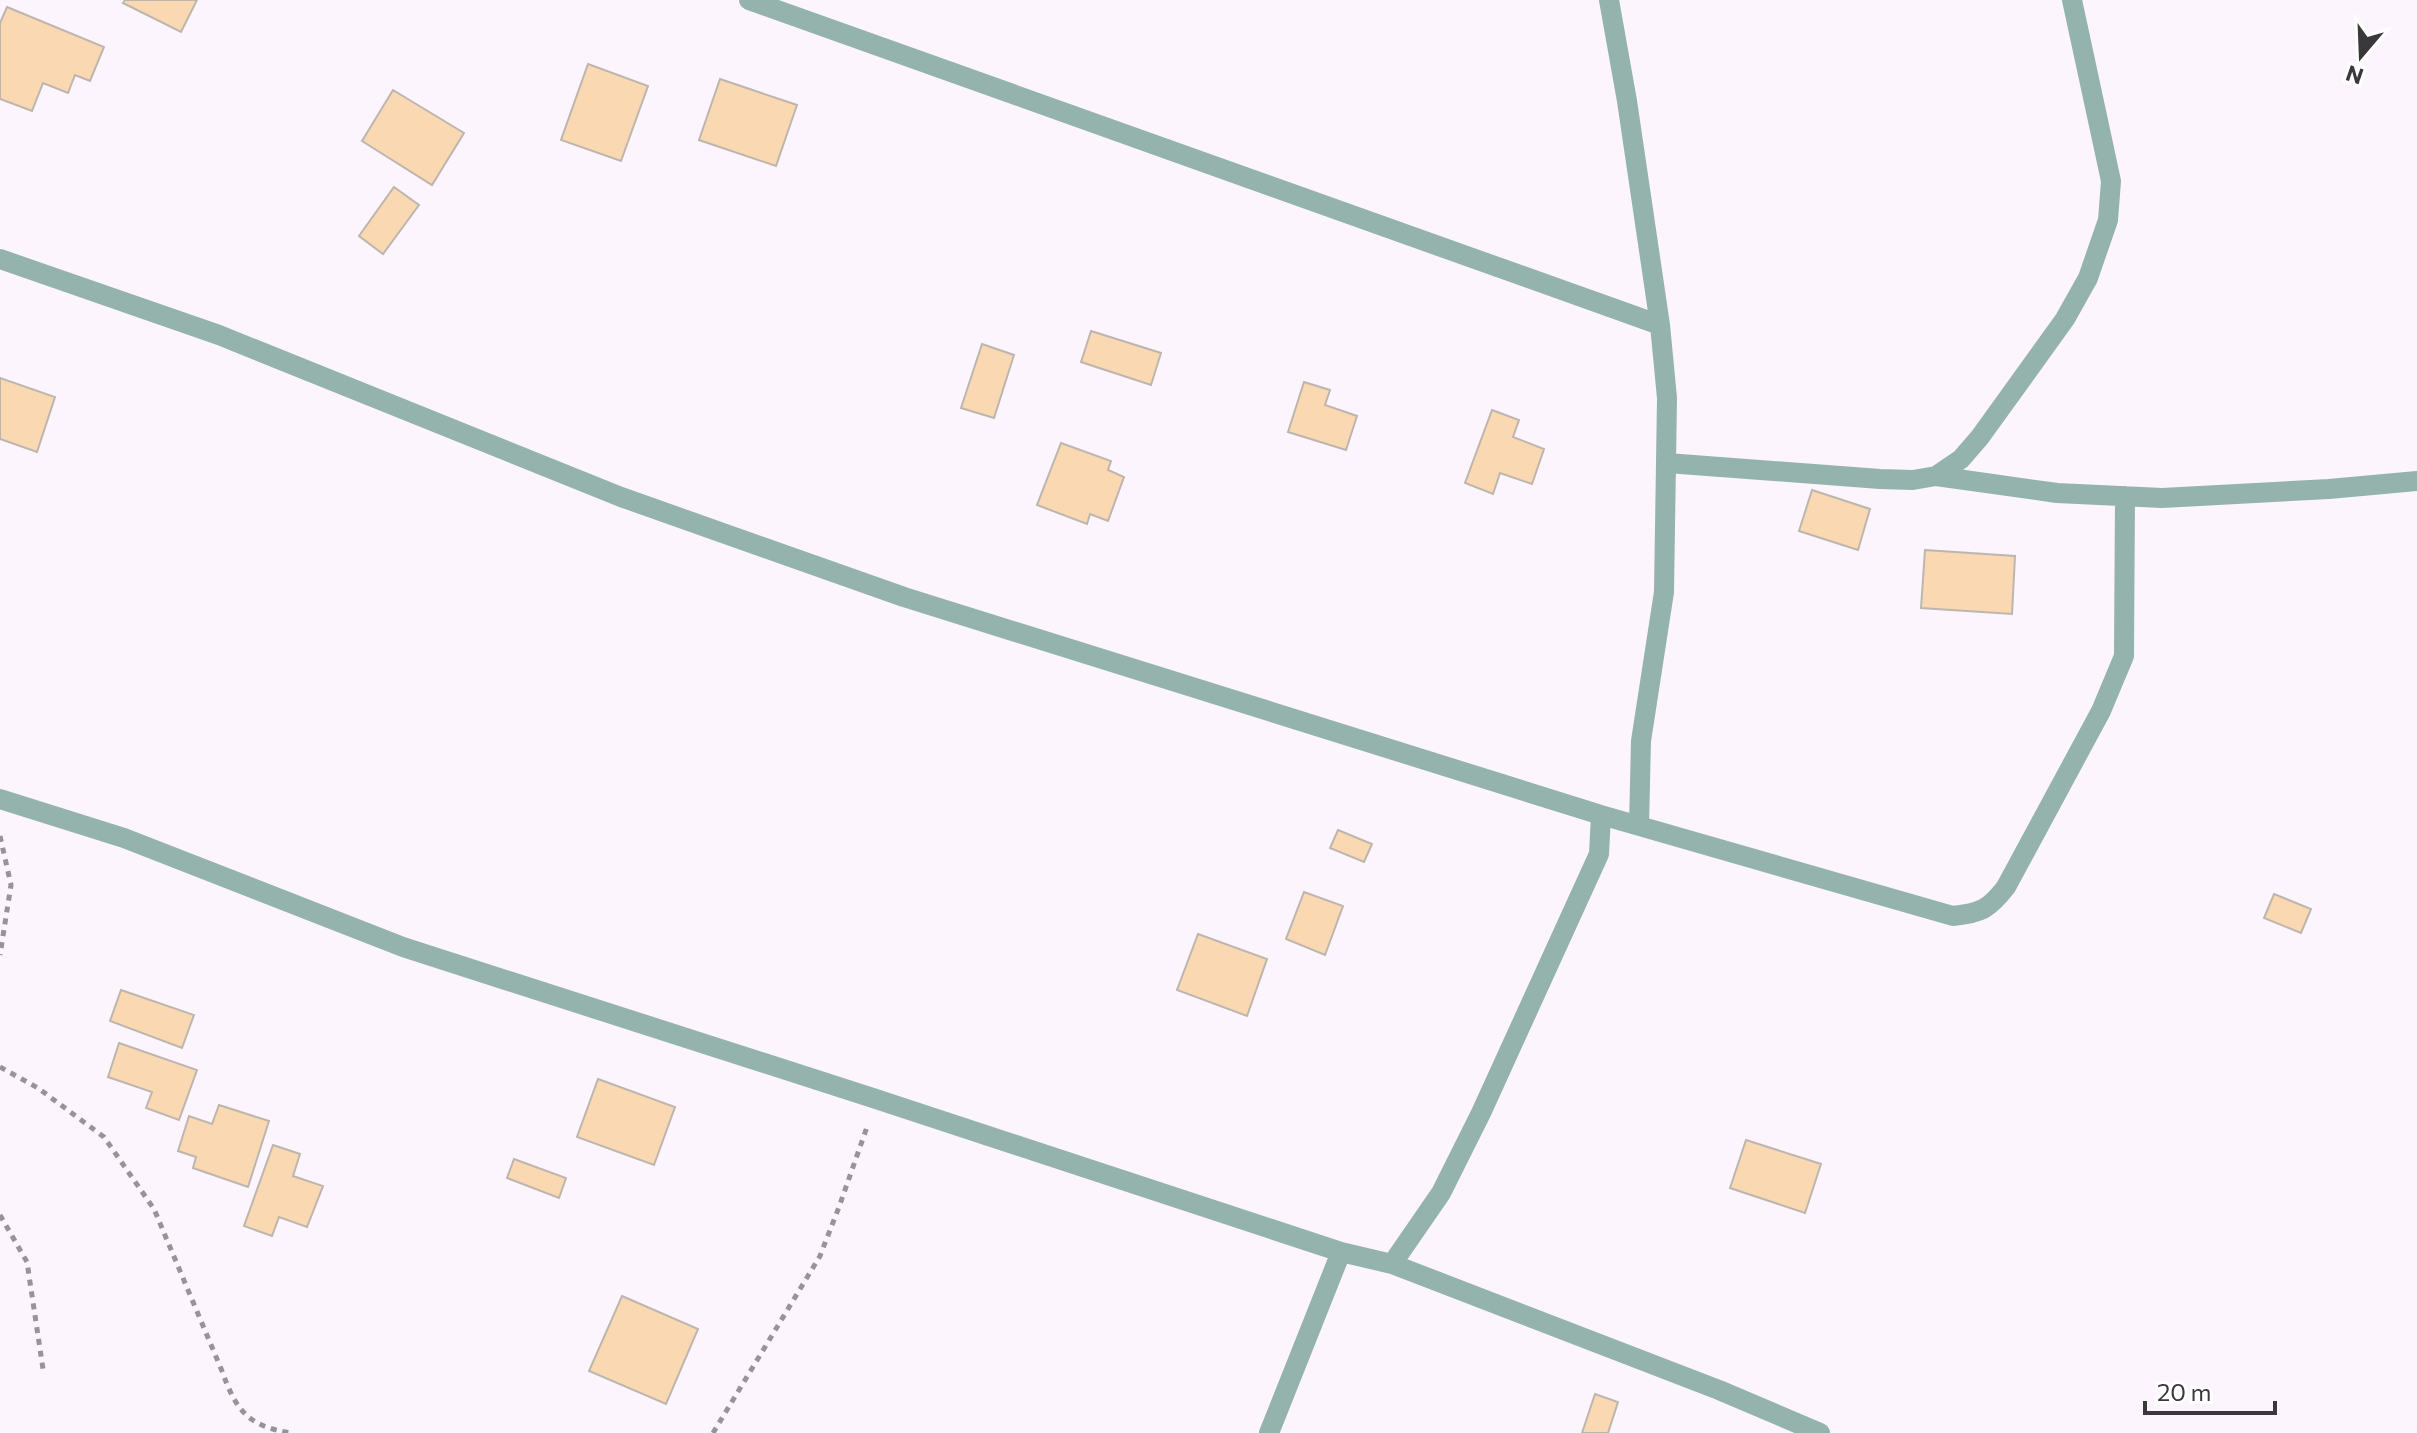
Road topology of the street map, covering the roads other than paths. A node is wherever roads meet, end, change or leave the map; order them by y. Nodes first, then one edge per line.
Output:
1 (749, 0) edge
2 (1609, 0) edge
3 (2072, 0) edge
4 (0, 259) edge
5 (1660, 325) junction
6 (1667, 463) junction
7 (1936, 476) junction
8 (2417, 481) edge
9 (2125, 496) junction
10 (0, 799) edge
11 (1601, 815) junction
12 (1639, 826) junction
13 (1341, 1252) junction
14 (1392, 1264) junction
15 (1269, 1433) edge
16 (1820, 1433) edge

1 - 5 street
2 - 5 street
3 - 7 street
4 - 11 street
5 - 6 street
6 - 7 street
6 - 12 street
7 - 9 street
8 - 9 street
9 - 12 street
10 - 13 street
11 - 12 street
11 - 14 street
13 - 14 street
13 - 15 street
14 - 16 street

